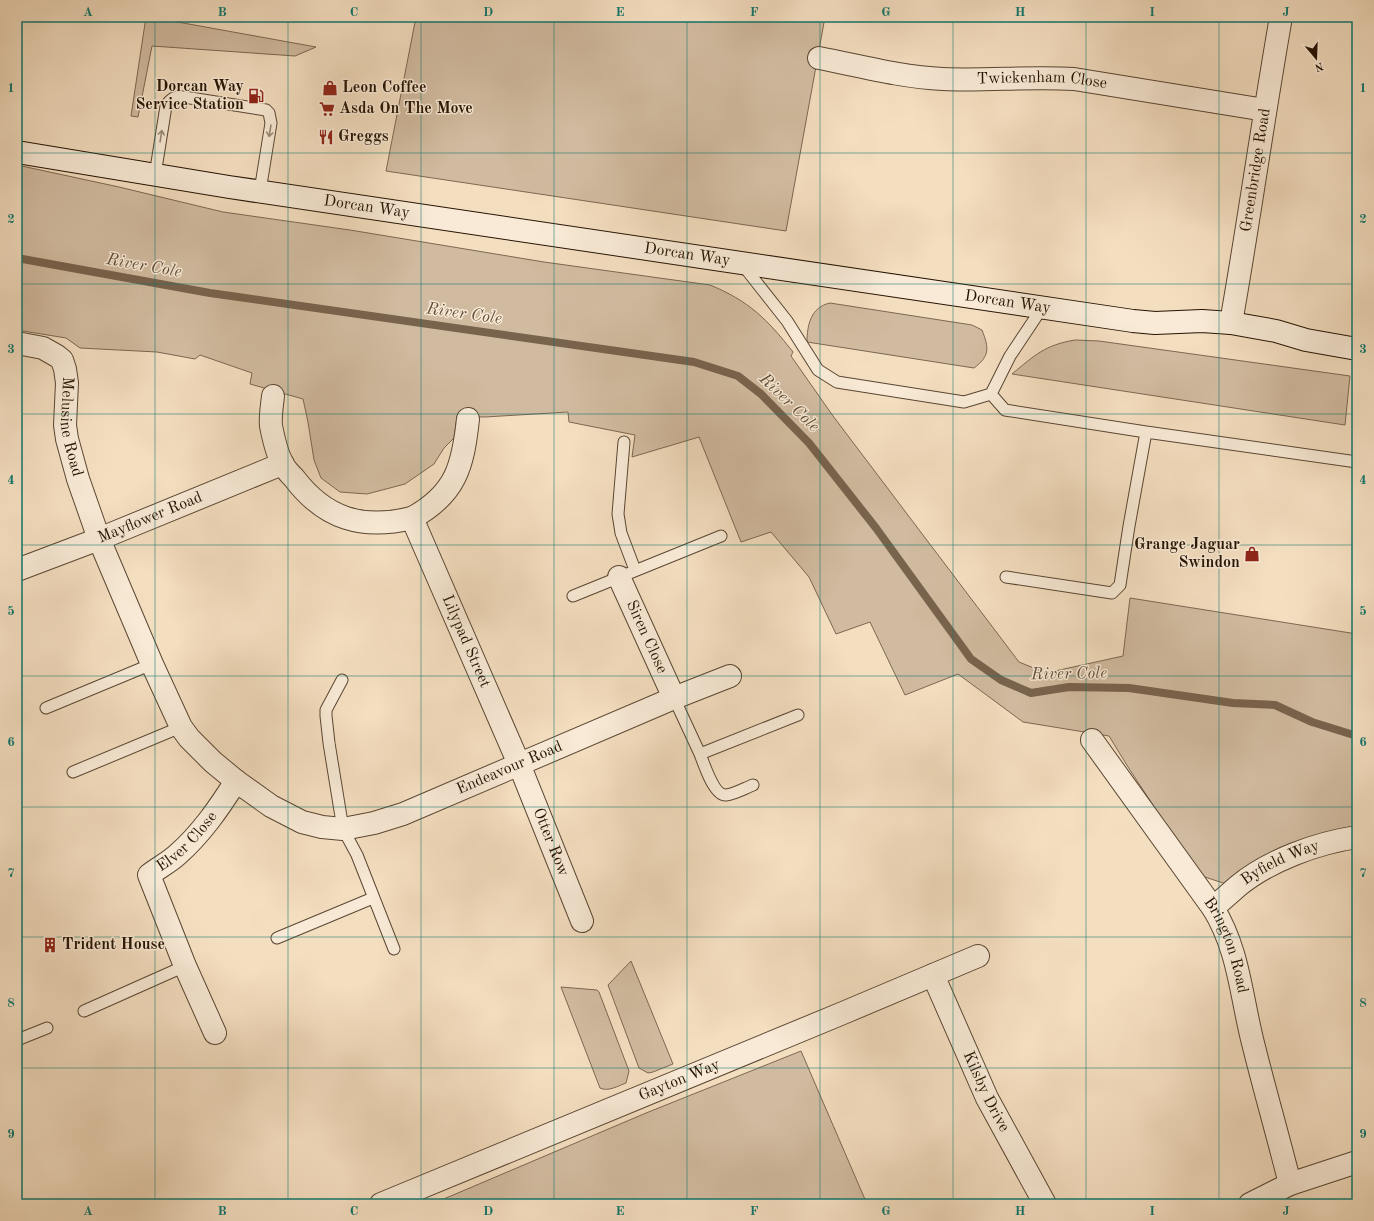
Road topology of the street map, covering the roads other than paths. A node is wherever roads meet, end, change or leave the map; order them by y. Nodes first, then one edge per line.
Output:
1 (1281, 17) edge
2 (819, 58) dead end
3 (1265, 110) junction
4 (17, 152) edge
5 (155, 175) junction
6 (260, 191) junction
7 (742, 264) junction
8 (1042, 308) junction
9 (1231, 322) junction
10 (17, 343) edge
11 (1357, 349) edge
12 (991, 394) junction
13 (273, 396) dead end
14 (468, 419) dead end
15 (1146, 432) junction
16 (624, 442) dead end
17 (1357, 462) edge
18 (282, 464) junction
19 (412, 518) junction
20 (721, 536) dead end
21 (99, 539) junction
22 (17, 570) edge
23 (627, 574) junction
24 (1006, 577) dead end
25 (573, 596) dead end
26 (152, 664) junction
27 (730, 676) dead end
28 (342, 680) dead end
29 (674, 698) junction
30 (46, 708) dead end
31 (798, 715) dead end
32 (181, 727) junction
33 (1092, 740) dead end
34 (700, 754) junction
35 (519, 764) junction
36 (73, 772) dead end
37 (236, 781) junction
38 (753, 784) dead end
39 (343, 829) junction
40 (1357, 838) edge
41 (373, 898) junction
42 (1213, 908) junction
43 (582, 921) dead end
44 (277, 938) dead end
45 (394, 949) dead end
46 (978, 956) dead end
47 (186, 966) junction
48 (933, 975) junction
49 (84, 1010) dead end
50 (47, 1028) dead end
51 (214, 1033) dead end
52 (17, 1040) edge
53 (1357, 1162) edge
54 (1290, 1184) junction
55 (381, 1204) edge
56 (1045, 1204) edge
57 (1250, 1204) edge

1 - 3 street, Greenbridge Road
2 - 3 street, Twickenham Close
3 - 9 street, Greenbridge Road
4 - 5 street, Dorcan Way
5 - 6 street, Dorcan Way
5 -> 6 lane
6 - 7 street, Dorcan Way
7 - 8 street, Dorcan Way
7 - 12 lane
8 - 9 street, Dorcan Way
8 - 12 lane
9 - 11 street, Dorcan Way
10 - 21 street, Melusine Road
12 - 15 lane
13 - 18 street
14 - 19 street
15 - 17 lane
15 - 24 lane
16 - 23 lane
18 - 19 street
18 - 21 street, Mayflower Road
19 - 35 street, Lilypad Street
20 - 23 lane
21 - 22 street, Mayflower Road
21 - 26 street, Endeavour Road
23 - 25 lane
23 - 29 street, Siren Close
26 - 30 lane
26 - 32 street, Endeavour Road
27 - 29 street, Endeavour Road
28 - 39 lane
29 - 34 lane
29 - 35 street, Endeavour Road
31 - 34 lane
32 - 36 lane
32 - 37 street, Endeavour Road
33 - 42 street, Brington Road
34 - 38 lane
35 - 39 street, Endeavour Road
35 - 43 street, Otter Row
37 - 39 street, Endeavour Road
37 - 47 street, Elver Close
39 - 41 lane
40 - 42 street, Byfield Way
41 - 44 lane
41 - 45 lane
42 - 54 street, Brington Road
46 - 48 street, Gayton Way
47 - 49 lane
47 - 51 street, Elver Close
48 - 55 street, Gayton Way
48 - 56 street, Kilsby Drive
50 - 52 lane
53 - 54 street
54 - 57 street

